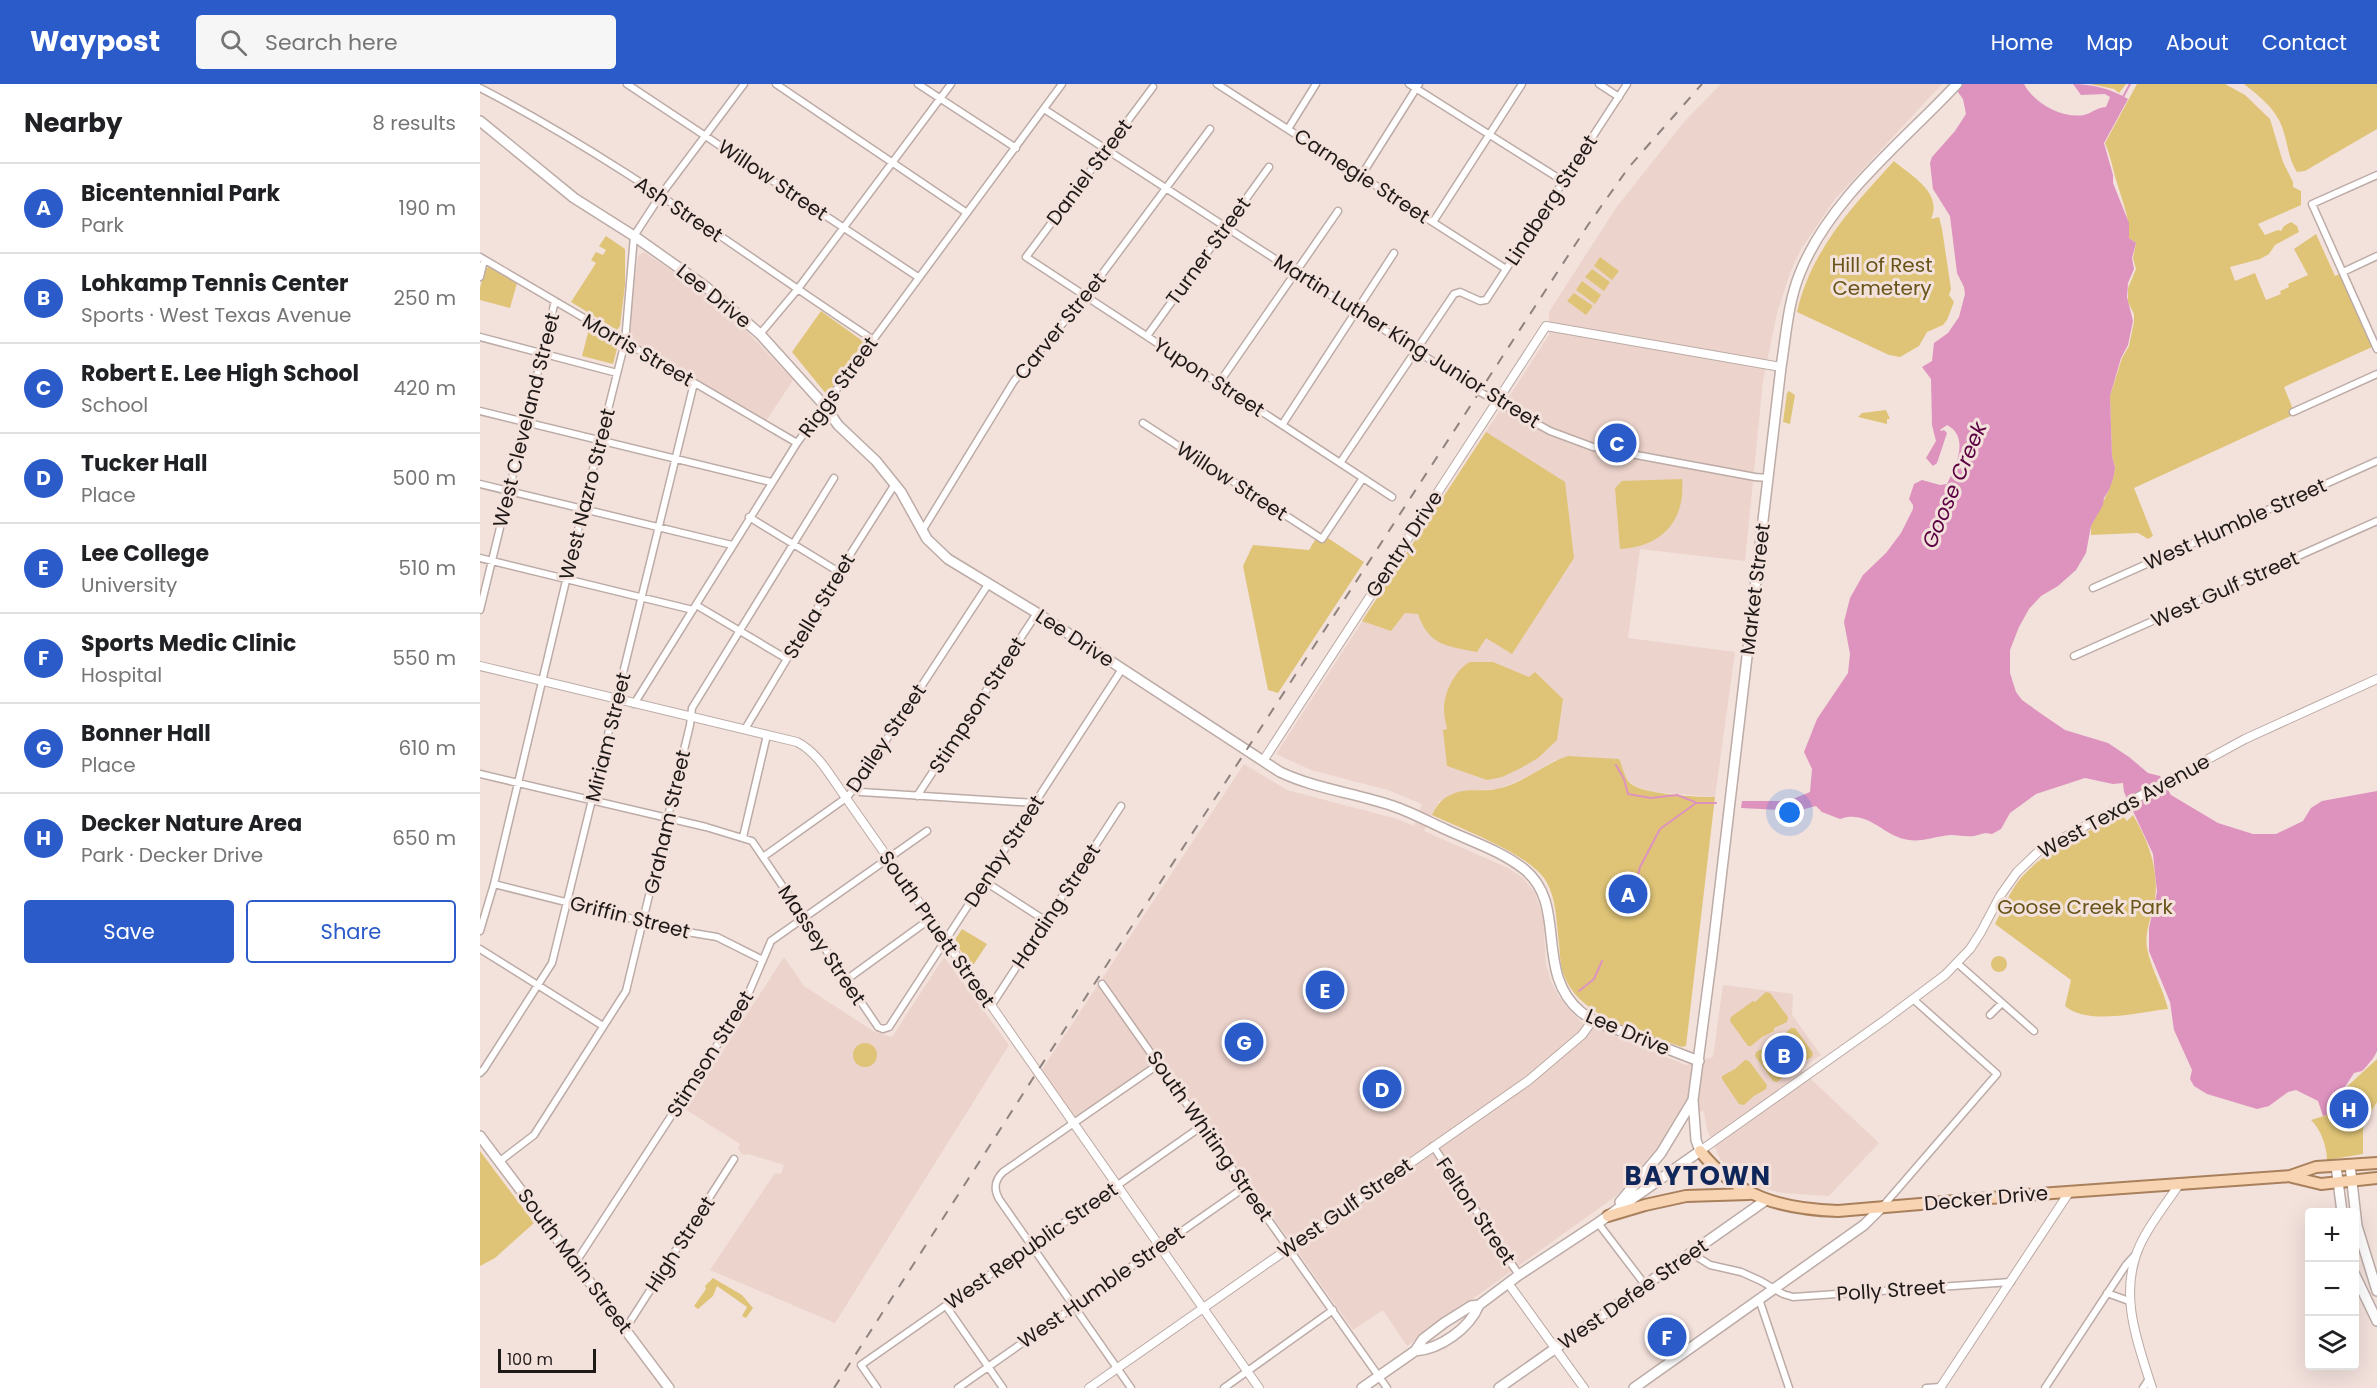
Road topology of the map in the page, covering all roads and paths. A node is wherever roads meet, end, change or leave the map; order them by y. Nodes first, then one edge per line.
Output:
1 (627, 84) edge
2 (744, 84) edge
3 (776, 84) edge
4 (918, 84) edge
5 (951, 84) edge
6 (1062, 84) edge
7 (1217, 84) edge
8 (1316, 84) edge
9 (1409, 84) edge
10 (1522, 84) edge
11 (1599, 84) edge
12 (1627, 84) edge
13 (1957, 84) edge
14 (1418, 86) edge
15 (1153, 87) dead end
16 (480, 88) edge
17 (1619, 96) junction
18 (940, 98) junction
19 (1044, 109) junction
20 (480, 121) edge
21 (1210, 129) dead end
22 (1288, 129) junction
23 (706, 135) junction
24 (1490, 135) junction
25 (1016, 148) junction
26 (1106, 150) junction
27 (892, 162) junction
28 (1269, 167) dead end
29 (2377, 175) edge
30 (1361, 176) junction
31 (1563, 182) junction
32 (1165, 188) junction
33 (660, 196) junction
34 (1338, 211) dead end
35 (967, 213) junction
36 (1433, 222) junction
37 (1226, 227) junction
38 (844, 228) junction
39 (634, 236) junction
40 (1394, 253) dead end
41 (2377, 256) edge
42 (1026, 257) joint
43 (482, 258) edge
44 (1506, 269) junction
45 (1297, 272) junction
46 (2343, 272) junction
47 (480, 277) edge
48 (918, 277) junction
49 (797, 290) junction
50 (1085, 297) junction
51 (555, 301) junction
52 (1356, 311) junction
53 (760, 334) junction
54 (1147, 336) junction
55 (480, 338) edge
56 (872, 339) junction
57 (2375, 339) edge
58 (625, 342) junction
59 (2377, 349) edge
60 (1415, 350) junction
61 (541, 352) junction
62 (1781, 367) junction
63 (617, 373) junction
64 (2377, 374) edge
65 (694, 383) junction
66 (1219, 383) junction
67 (1496, 402) junction
68 (824, 405) junction
69 (480, 411) edge
70 (2293, 412) dead end
71 (525, 421) junction
72 (1143, 423) dead end
73 (1282, 424) junction
74 (600, 440) junction
75 (797, 443) junction
76 (676, 459) junction
77 (2377, 461) edge
78 (1340, 463) junction
79 (834, 478) dead end
80 (1363, 478) junction
81 (1768, 478) junction
82 (771, 482) junction
83 (480, 484) edge
84 (895, 484) junction
85 (508, 491) junction
86 (1392, 497) dead end
87 (583, 509) junction
88 (749, 517) junction
89 (2377, 521) edge
90 (659, 528) junction
91 (922, 531) junction
92 (794, 542) junction
93 (732, 545) junction
94 (480, 558) edge
95 (492, 561) junction
96 (839, 572) junction
97 (566, 579) junction
98 (989, 583) junction
99 (2093, 588) dead end
100 (641, 598) junction
101 (694, 608) junction
102 (480, 610) edge
103 (1037, 613) junction
104 (740, 632) junction
105 (2074, 656) dead end
106 (787, 659) junction
107 (480, 666) edge
108 (1122, 669) junction
109 (2377, 679) edge
110 (543, 681) junction
111 (617, 700) junction
112 (634, 704) junction
113 (692, 717) junction
114 (745, 729) junction
115 (767, 735) junction
116 (1263, 761) junction
117 (480, 774) edge
118 (518, 783) junction
119 (854, 789) junction
120 (917, 796) junction
121 (846, 798) junction
122 (592, 801) junction
123 (1035, 803) junction
124 (1121, 806) dead end
125 (668, 818) junction
126 (927, 831) dead end
127 (743, 837) junction
128 (763, 857) junction
129 (887, 858) junction
130 (984, 881) junction
131 (494, 884) junction
132 (568, 902) junction
133 (802, 918) junction
134 (930, 919) junction
135 (1046, 921) junction
136 (643, 922) junction
137 (480, 931) edge
138 (945, 940) junction
139 (480, 949) edge
140 (763, 960) junction
141 (1957, 963) junction
142 (846, 980) junction
143 (1102, 984) dead end
144 (538, 985) junction
145 (1913, 999) junction
146 (2002, 1003) junction
147 (991, 1006) junction
148 (1990, 1015) dead end
149 (1593, 1020) junction
150 (603, 1026) junction
151 (883, 1029) joint
152 (2034, 1031) dead end
153 (1699, 1061) junction
154 (1159, 1064) junction
155 (480, 1072) edge
156 (1693, 1100) junction
157 (1073, 1124) junction
158 (1202, 1126) junction
159 (480, 1136) edge
160 (1433, 1146) junction
161 (1700, 1151) junction
162 (734, 1159) dead end
163 (500, 1161) junction
164 (2377, 1163) edge
165 (2350, 1165) junction
166 (2336, 1166) junction
167 (2290, 1176) junction
168 (2377, 1178) edge
169 (2351, 1181) junction
170 (2338, 1182) junction
171 (2180, 1183) junction
172 (1117, 1186) junction
173 (1245, 1186) junction
174 (2070, 1191) junction
175 (1750, 1194) junction
176 (1766, 1200) junction
177 (1882, 1207) junction
178 (2341, 1208) edge
179 (1603, 1220) junction
180 (1032, 1245) junction
181 (1159, 1246) junction
182 (1288, 1248) junction
183 (1691, 1253) junction
184 (2136, 1255) junction
185 (576, 1262) junction
186 (1519, 1275) junction
187 (2011, 1282) junction
188 (1508, 1283) junction
189 (1646, 1286) junction
190 (2360, 1286) joint
191 (2375, 1287) edge
192 (1775, 1288) junction
193 (2108, 1293) junction
194 (1759, 1299) junction
195 (2129, 1301) junction
196 (1479, 1305) junction
197 (946, 1306) junction
198 (1074, 1306) junction
199 (1204, 1308) junction
200 (1333, 1310) junction
201 (2377, 1322) edge
202 (626, 1328) junction
203 (1556, 1348) junction
204 (1415, 1351) junction
205 (988, 1366) junction
206 (1117, 1368) junction
207 (1248, 1371) junction
208 (1378, 1376) junction
209 (2149, 1379) junction
210 (1941, 1387) edge
211 (669, 1388) edge
212 (877, 1388) edge
213 (958, 1388) edge
214 (1003, 1388) edge
215 (1089, 1388) edge
216 (1131, 1388) edge
217 (1224, 1388) edge
218 (1259, 1388) edge
219 (1362, 1388) edge
220 (1387, 1388) edge
221 (1499, 1388) edge
222 (1584, 1388) edge
223 (1634, 1388) edge
224 (1789, 1388) edge
225 (1926, 1388) edge
226 (2045, 1388) edge
227 (2143, 1388) edge
228 (2152, 1388) edge

1 - 23 street, Willow Street
2 - 23 street, West Nazro Street
3 - 27 street
4 - 18 street
5 - 18 street
6 - 19 street, Riggs Street
7 - 22 street, Carnegie Street
8 - 22 street
9 - 14 street
10 - 24 street
11 - 17 street
12 - 17 street, Lindberg Street
13 - 62 main road, Market Street
14 - 24 street
14 - 30 street
15 - 26 street, Daniel Street
16 - 33 street, Ash Street
17 - 31 street, Lindberg Street
18 - 25 street
18 - 27 street
19 - 25 street, Riggs Street
19 - 26 street, Martin Luther King Junior Street
20 - 39 main road, Lee Drive
21 - 32 street, Carver Street
22 - 30 street, Carnegie Street
23 - 33 street, West Nazro Street
23 - 38 street, Willow Street
24 - 31 street
24 - 36 street
25 - 35 street, Riggs Street
26 - 32 street, Martin Luther King Junior Street
26 - 42 street, Daniel Street
27 - 35 street
27 - 38 street
28 - 37 street, Turner Street
29 - 46 street
30 - 36 street, Carnegie Street
31 - 44 street, Lindberg Street
32 - 37 street, Martin Luther King Junior Street
32 - 50 street, Carver Street
33 - 39 street, West Nazro Street
33 - 49 street, Ash Street
34 - 45 street
35 - 48 street, Riggs Street
36 - 44 street, Carnegie Street
37 - 45 street, Martin Luther King Junior Street
37 - 54 street, Turner Street
38 - 48 street, Willow Street
38 - 49 street
39 - 53 main road, Lee Drive
39 - 58 street, West Nazro Street
40 - 52 street
41 - 46 street
42 - 50 street, Yupon Street
43 - 47 street
43 - 51 street, Morris Street
44 - 60 street, Lindberg Street
45 - 52 street, Martin Luther King Junior Street
45 - 66 street
46 - 57 street
48 - 56 street, Riggs Street
49 - 53 street
49 - 56 street, Ash Street
50 - 54 street, Yupon Street
50 - 91 street, Carver Street
51 - 58 street, Morris Street
51 - 61 street, West Cleveland Street
52 - 60 street, Martin Luther King Junior Street
52 - 73 street
53 - 68 main road, Lee Drive
54 - 66 street, Yupon Street
55 - 61 street
56 - 68 street, Riggs Street
57 - 59 street
58 - 63 street, West Nazro Street
58 - 65 street, Morris Street
60 - 67 street, Martin Luther King Junior Street
60 - 78 street
61 - 63 street
61 - 71 street, West Cleveland Street
62 - 67 street, Gentry Drive
62 - 81 main road, Market Street
63 - 74 street, West Nazro Street
64 - 70 street
65 - 75 street, Morris Street
65 - 76 street, Miriam Street
66 - 73 street, Yupon Street
67 - 81 street, Martin Luther King Junior Street
67 - 116 street, Gentry Drive
68 - 75 street, Riggs Street
68 - 84 main road, Lee Drive
69 - 71 street
71 - 74 street
71 - 85 street, West Cleveland Street
72 - 80 street, Willow Street
73 - 78 street, Yupon Street
74 - 76 street
74 - 87 street, West Nazro Street
75 - 82 street, Riggs Street
76 - 82 street
76 - 90 street, Miriam Street
77 - 99 street, West Humble Street
78 - 80 street, Yupon Street
79 - 92 street, Graham Street
80 - 86 street, Yupon Street
81 - 153 main road, Market Street
82 - 88 street, Riggs Street
83 - 85 street
84 - 91 main road, Lee Drive
84 - 96 street, Stella Street
85 - 87 street
85 - 95 street, West Cleveland Street
87 - 90 street
87 - 97 street, West Nazro Street
88 - 92 street
88 - 93 street, Riggs Street
89 - 105 street, West Gulf Street
90 - 93 street
90 - 100 street, Miriam Street
91 - 98 main road, Lee Drive
92 - 96 street
92 - 104 street, Graham Street
93 - 101 street, Riggs Street
94 - 95 street
95 - 97 street
95 - 102 street, West Cleveland Street
96 - 106 street, Stella Street
97 - 100 street
97 - 110 street, West Nazro Street
98 - 103 main road, Lee Drive
98 - 119 street, Dailey Street
100 - 101 street
100 - 111 street, Miriam Street
101 - 104 street
101 - 112 street, Riggs Street
103 - 108 main road, Lee Drive
103 - 120 street, Stimpson Street
104 - 106 street
104 - 113 street, Graham Street
106 - 114 street, Stella Street
107 - 110 street, South Pruett Street
108 - 116 main road, Lee Drive
108 - 123 street, Denby Street
109 - 141 street, West Texas Avenue
110 - 111 street, South Pruett Street
110 - 118 street, West Nazro Street
111 - 112 street, South Pruett Street
111 - 122 street, Miriam Street
112 - 113 street, South Pruett Street
113 - 114 street, South Pruett Street
113 - 125 street, Graham Street
114 - 115 street, South Pruett Street
115 - 121 street, South Pruett Street
115 - 127 street
116 - 149 main road, Lee Drive
117 - 118 street
118 - 122 street
118 - 131 street, West Nazro Street
119 - 120 street
119 - 121 street, Dailey Street
120 - 123 street
121 - 128 street, Dailey Street
121 - 129 street, South Pruett Street
122 - 125 street
122 - 132 street, Miriam Street
123 - 130 street, Denby Street
124 - 135 street, Harding Street
125 - 127 street
125 - 136 street, Graham Street
126 - 129 street, Stimson Street
127 - 128 street
128 - 133 street, Massey Street
129 - 133 street, Stimson Street
129 - 134 street, South Pruett Street
130 - 135 street
130 - 138 street, Denby Street
131 - 132 street, Griffin Street
131 - 137 street, West Nazro Street
132 - 136 street, Griffin Street
132 - 144 street, Miriam Street
133 - 140 street, Stimson Street
133 - 142 street, Massey Street
134 - 138 street, South Pruett Street
134 - 142 street
135 - 147 street, Harding Street
136 - 140 street, Griffin Street
136 - 150 street, Graham Street
138 - 147 street, South Pruett Street
138 - 151 street, Denby Street
139 - 144 street
140 - 185 street, Stimson Street
141 - 145 street, West Texas Avenue
141 - 146 street
142 - 151 street, Massey Street
143 - 154 street, South Whiting Street
144 - 150 street
144 - 155 street, Miriam Street
145 - 161 street, West Texas Avenue
145 - 177 street
146 - 148 street
146 - 152 street
147 - 157 street, South Pruett Street
149 - 153 main road, Lee Drive
149 - 160 street, West Gulf Street
150 - 163 street, Graham Street
153 - 156 main road, Market Street
154 - 157 street
154 - 158 street, South Whiting Street
156 - 161 main road, Market Street
156 - 179 main road
157 - 172 street, South Pruett Street
157 - 180 street
158 - 172 street, West Republic Street
158 - 173 street, South Whiting Street
159 - 163 main road, South Main Street
160 - 182 street, West Gulf Street
160 - 186 street, Felton Street
161 - 175 main road, Decker Drive
161 - 179 main road, West Texas Avenue
162 - 202 street, High Street
163 - 185 main road, South Main Street
164 - 165 main road, Decker Drive
165 - 166 main road, Decker Drive
165 - 169 main road
166 - 167 main road, Decker Drive
166 - 170 main road
167 - 170 main road, Decker Drive
167 - 171 main road, Decker Drive
168 - 169 main road, Decker Drive
169 - 170 main road, Decker Drive
169 - 191 main road
170 - 178 main road
171 - 174 main road, Decker Drive
171 - 184 street
172 - 180 street, West Republic Street
172 - 181 street, South Pruett Street
173 - 181 street, West Humble Street
173 - 182 street, South Whiting Street
174 - 177 main road, Decker Drive
174 - 187 street
175 - 176 main road, Decker Drive
175 - 179 main road
176 - 177 main road, Decker Drive
176 - 183 main road, West Defee Street
177 - 192 main road
179 - 186 main road, West Texas Avenue
179 - 189 street
180 - 197 street, West Republic Street
180 - 198 street
181 - 198 street, West Humble Street
181 - 199 street, South Pruett Street
182 - 199 street, West Gulf Street
182 - 200 street, South Whiting Street
183 - 189 main road, West Defee Street
183 - 192 street, Polly Street
184 - 193 street
184 - 195 street
185 - 202 main road, South Main Street
186 - 188 main road, West Texas Avenue
187 - 192 street, Polly Street
187 - 210 street
188 - 196 main road, West Texas Avenue
188 - 203 street, Felton Street
189 - 203 main road, West Defee Street
190 - 191 street
190 - 201 main road
192 - 194 main road
193 - 195 street
193 - 226 street
194 - 223 main road
194 - 224 street
195 - 209 street
196 - 204 main road, West Texas Avenue
196 - 204 main road, West Texas Avenue
197 - 205 street
197 - 212 street, West Republic Street
198 - 205 street, West Humble Street
198 - 206 street
199 - 206 street, West Gulf Street
199 - 207 street, South Pruett Street
200 - 207 street
200 - 208 street, South Whiting Street
202 - 211 main road, South Main Street
203 - 221 main road, West Defee Street
203 - 222 street, Felton Street
204 - 208 main road, West Texas Avenue
205 - 213 street, West Humble Street
205 - 214 street
206 - 215 street, West Gulf Street
206 - 216 street
207 - 217 street
207 - 218 street, South Pruett Street
208 - 219 main road, West Texas Avenue
208 - 220 street, South Whiting Street
209 - 227 street
209 - 228 street
210 - 225 street

